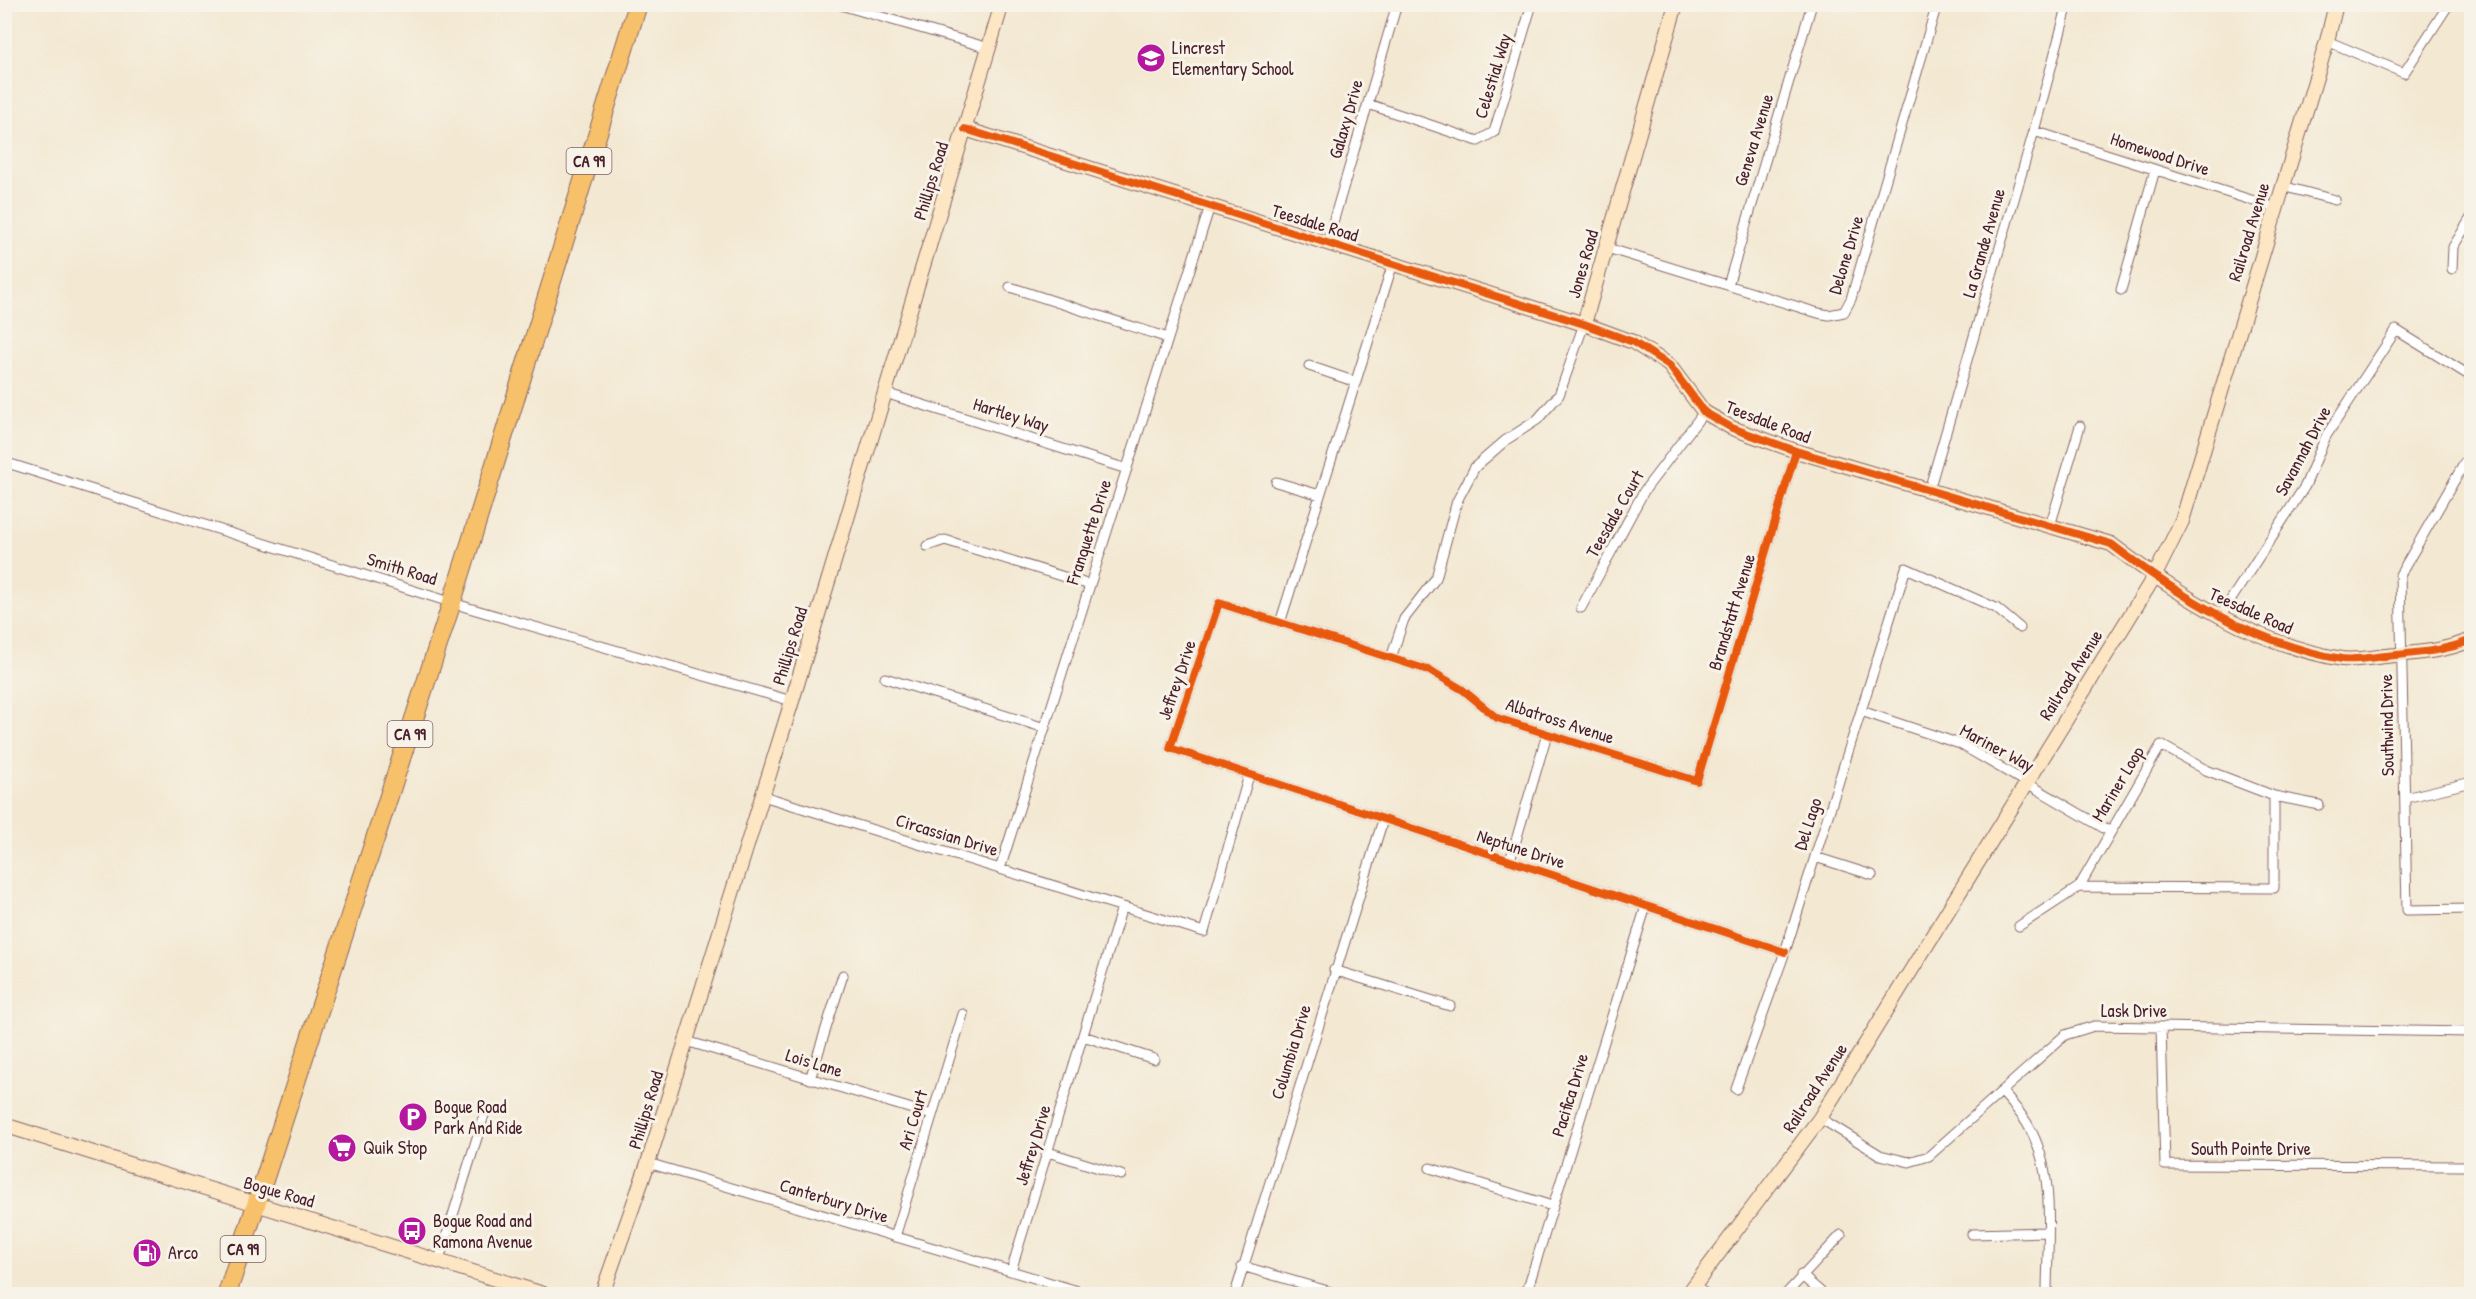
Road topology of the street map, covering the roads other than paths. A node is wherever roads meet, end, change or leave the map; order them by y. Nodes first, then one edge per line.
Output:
1 (638, 4) edge
2 (837, 4) edge
3 (1002, 4) edge
4 (1397, 4) edge
5 (1532, 4) edge
6 (1676, 4) edge
7 (1812, 4) edge
8 (1936, 4) edge
9 (2068, 4) edge
10 (2336, 4) edge
11 (2449, 4) edge
12 (2327, 41) junction
13 (989, 48) junction
14 (1368, 104) junction
15 (965, 129) junction
16 (2034, 131) junction
17 (2155, 170) junction
18 (2282, 186) junction
19 (2335, 200) dead end
20 (1210, 206) junction
21 (2276, 208) junction
22 (2472, 216) edge
23 (1327, 243) junction
24 (1607, 248) junction
25 (1393, 263) junction
26 (2452, 269) dead end
27 (1728, 285) junction
28 (1010, 287) dead end
29 (2121, 290) dead end
30 (1584, 324) junction
31 (1168, 338) junction
32 (1309, 366) dead end
33 (2472, 377) edge
34 (1356, 382) junction
35 (885, 393) junction
36 (1704, 412) junction
37 (2080, 426) dead end
38 (2472, 450) edge
39 (1796, 451) junction
40 (4, 462) edge
41 (1127, 469) junction
42 (1275, 482) dead end
43 (1929, 490) junction
44 (1320, 495) junction
45 (2050, 526) junction
46 (927, 546) dead end
47 (2154, 577) junction
48 (1090, 585) junction
49 (452, 602) junction
50 (1581, 608) dead end
51 (2219, 618) junction
52 (1281, 623) junction
53 (2020, 628) dead end
54 (2472, 640) edge
55 (2402, 654) junction
56 (1391, 658) junction
57 (885, 678) dead end
58 (792, 701) junction
59 (1861, 711) junction
60 (1045, 728) junction
61 (1547, 734) junction
62 (1249, 775) junction
63 (1697, 781) joint
64 (2026, 782) junction
65 (2472, 782) edge
66 (763, 796) junction
67 (2274, 796) junction
68 (2405, 798) junction
69 (2319, 806) dead end
70 (1383, 820) junction
71 (2109, 831) junction
72 (1815, 857) junction
73 (1510, 861) junction
74 (1000, 869) junction
75 (1872, 875) dead end
76 (2079, 887) junction
77 (1646, 906) junction
78 (1122, 907) junction
79 (2472, 909) edge
80 (2019, 926) dead end
81 (1785, 952) junction
82 (1334, 970) junction
83 (843, 975) dead end
84 (1450, 1006) dead end
85 (963, 1014) dead end
86 (2161, 1028) junction
87 (2472, 1032) edge
88 (1083, 1036) junction
89 (686, 1041) junction
90 (1154, 1059) dead end
91 (810, 1079) junction
92 (1736, 1089) dead end
93 (2002, 1092) junction
94 (484, 1112) dead end
95 (932, 1115) junction
96 (1820, 1118) junction
97 (4, 1125) edge
98 (1048, 1152) junction
99 (648, 1163) junction
100 (2472, 1164) edge
101 (1430, 1168) dead end
102 (1121, 1175) dead end
103 (258, 1203) junction
104 (1552, 1206) junction
105 (2047, 1232) junction
106 (1972, 1234) dead end
107 (1841, 1235) dead end
108 (895, 1237) junction
109 (439, 1260) junction
110 (1242, 1266) junction
111 (1011, 1271) junction
112 (1801, 1275) junction
113 (1691, 1290) edge
114 (227, 1294) edge
115 (543, 1294) edge
116 (602, 1294) edge
117 (1088, 1294) edge
118 (1235, 1294) edge
119 (1338, 1294) edge
120 (1526, 1294) edge
121 (1706, 1294) edge
122 (1786, 1294) edge
123 (1823, 1294) edge
124 (2047, 1294) edge

1 - 49 highway, CA 99
2 - 13 street
3 - 13 street, Phillips Road
4 - 14 street, Galaxy Drive
5 - 14 street, Celestial Way
6 - 24 street, Jones Road
7 - 27 street, Geneva Avenue
8 - 27 street, Delone Drive
9 - 16 street, La Grande Avenue
10 - 12 street, Railroad Avenue
11 - 12 street
12 - 18 street, Railroad Avenue
13 - 15 street, Phillips Road
14 - 23 street, Galaxy Drive
15 - 20 street, Teesdale Road
15 - 35 street, Phillips Road
16 - 17 street, Homewood Drive
16 - 43 street, La Grande Avenue
17 - 21 street, Homewood Drive
17 - 29 street
18 - 19 street
18 - 21 street, Railroad Avenue
20 - 23 street, Teesdale Road
20 - 31 street, Franquette Drive
21 - 47 street, Railroad Avenue
22 - 26 street
23 - 25 street, Teesdale Road
24 - 27 street, Delone Drive
24 - 30 street, Jones Road
25 - 30 street, Teesdale Road
25 - 34 street
28 - 31 street
30 - 36 street, Teesdale Road
30 - 56 street, Jones Road
31 - 41 street, Franquette Drive
32 - 34 street
33 - 51 street, Savannah Drive
34 - 44 street
35 - 41 street, Hartley Way
35 - 58 street, Phillips Road
36 - 39 street, Teesdale Road
36 - 50 street, Teesdale Court
37 - 45 street
38 - 55 street, Southwind Drive
39 - 43 street, Teesdale Road
39 - 63 street, Brandstatt Avenue
40 - 49 street, Smith Road
41 - 48 street, Franquette Drive
42 - 44 street
43 - 45 street, Teesdale Road
44 - 52 street
45 - 47 street, Teesdale Road
46 - 48 street
47 - 51 street, Teesdale Road
47 - 64 street, Railroad Avenue
48 - 60 street, Franquette Drive
49 - 58 street, Smith Road
49 - 103 highway, CA 99
51 - 55 street, Teesdale Road
52 - 56 street, Albatross Avenue
52 - 62 street, Jeffrey Drive
53 - 59 street, Del Lago
54 - 55 street, Teesdale Road
55 - 68 street, Southwind Drive
56 - 61 street, Albatross Avenue
57 - 60 street
58 - 66 street, Phillips Road
59 - 64 street, Mariner Way
59 - 72 street, Del Lago
60 - 74 street, Franquette Drive
61 - 63 street, Albatross Avenue
61 - 73 street
62 - 70 street, Neptune Drive
62 - 78 street
64 - 71 street, Mariner Way
64 - 96 street, Railroad Avenue
65 - 68 street
66 - 74 street, Circassian Drive
66 - 89 street, Phillips Road
67 - 69 street, Mariner Loop
67 - 71 street, Mariner Loop
67 - 76 street
68 - 79 street, Southwind Drive
70 - 73 street, Neptune Drive
70 - 82 street, Columbia Drive
71 - 76 street, Mariner Loop
72 - 75 street
72 - 81 street, Del Lago
73 - 77 street, Neptune Drive
74 - 78 street, Circassian Drive
76 - 80 street, Mariner Loop
77 - 81 street, Neptune Drive
77 - 104 street, Pacifica Drive
78 - 88 street, Jeffrey Drive
81 - 92 street, Del Lago
82 - 84 street
82 - 110 street, Columbia Drive
83 - 91 street
85 - 95 street, Ari Court
86 - 87 street, Lask Drive
86 - 93 street, Lask Drive
86 - 100 street, South Pointe Drive
88 - 90 street
88 - 98 street, Jeffrey Drive
89 - 91 street, Lois Lane
89 - 99 street, Phillips Road
91 - 95 street, Lois Lane
93 - 96 street, Lask Drive
93 - 105 street
94 - 109 street
95 - 108 street, Ari Court
96 - 113 street, Railroad Avenue
97 - 103 street, Bogue Road
98 - 102 street
98 - 111 street, Jeffrey Drive
99 - 108 street, Canterbury Drive
99 - 116 street, Phillips Road
101 - 104 street
103 - 109 street, Bogue Road
103 - 114 highway, CA 99
104 - 120 street, Pacifica Drive
105 - 106 street
105 - 124 street
107 - 112 street
108 - 111 street, Canterbury Drive
109 - 115 street, Bogue Road
110 - 118 street, Columbia Drive
110 - 119 street
111 - 117 street
112 - 122 street
112 - 123 street
113 - 121 street

